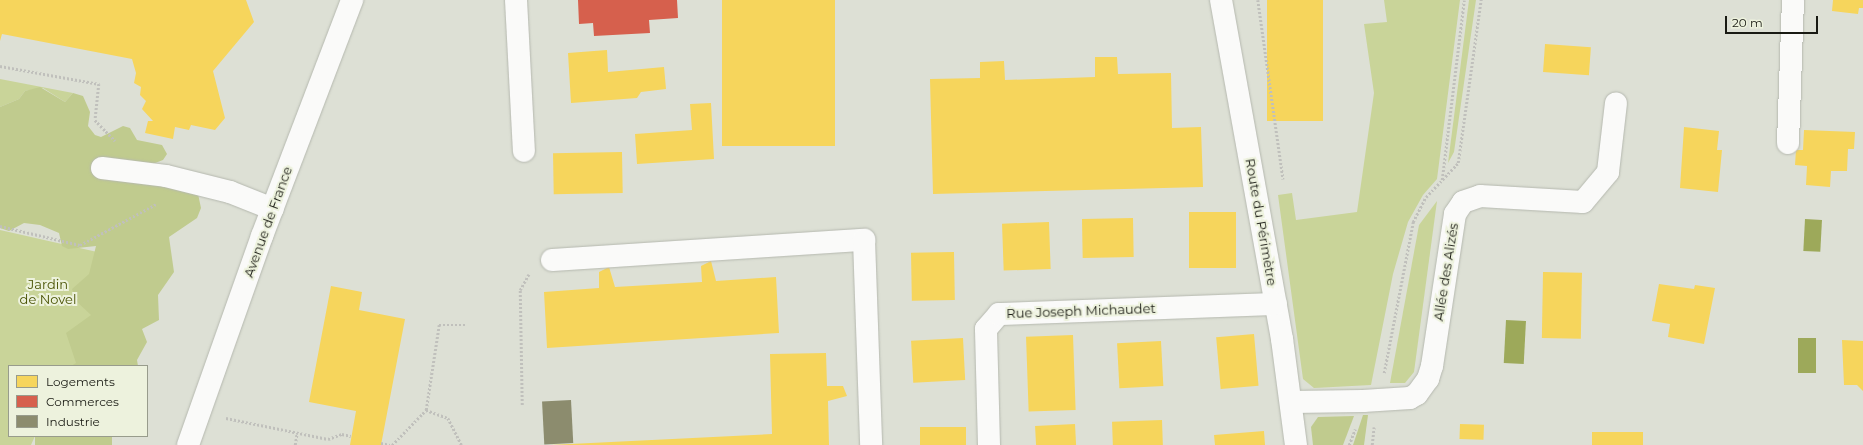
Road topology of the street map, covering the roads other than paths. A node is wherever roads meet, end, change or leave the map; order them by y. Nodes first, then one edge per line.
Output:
1 (352, 0) edge
2 (516, 0) edge
3 (1221, 0) edge
4 (1793, 7) edge
5 (1616, 103) dead end
6 (1788, 143) dead end
7 (524, 150) dead end
8 (102, 168) dead end
9 (273, 209) junction
10 (552, 260) road end
11 (1276, 304) junction
12 (1292, 402) junction
13 (188, 445) edge
14 (871, 445) edge
15 (989, 445) edge
16 (1296, 445) edge

1 - 9 street, Avenue de France
2 - 7 street
3 - 11 street, Route du Périmètre
4 - 6 street
5 - 12 street, Allée des Alizés
8 - 9 street
9 - 13 street, Avenue de France
10 - 14 street
11 - 12 street, Route du Périmètre
11 - 15 street, Rue Joseph Michaudet
12 - 16 street, Route du Périmètre

